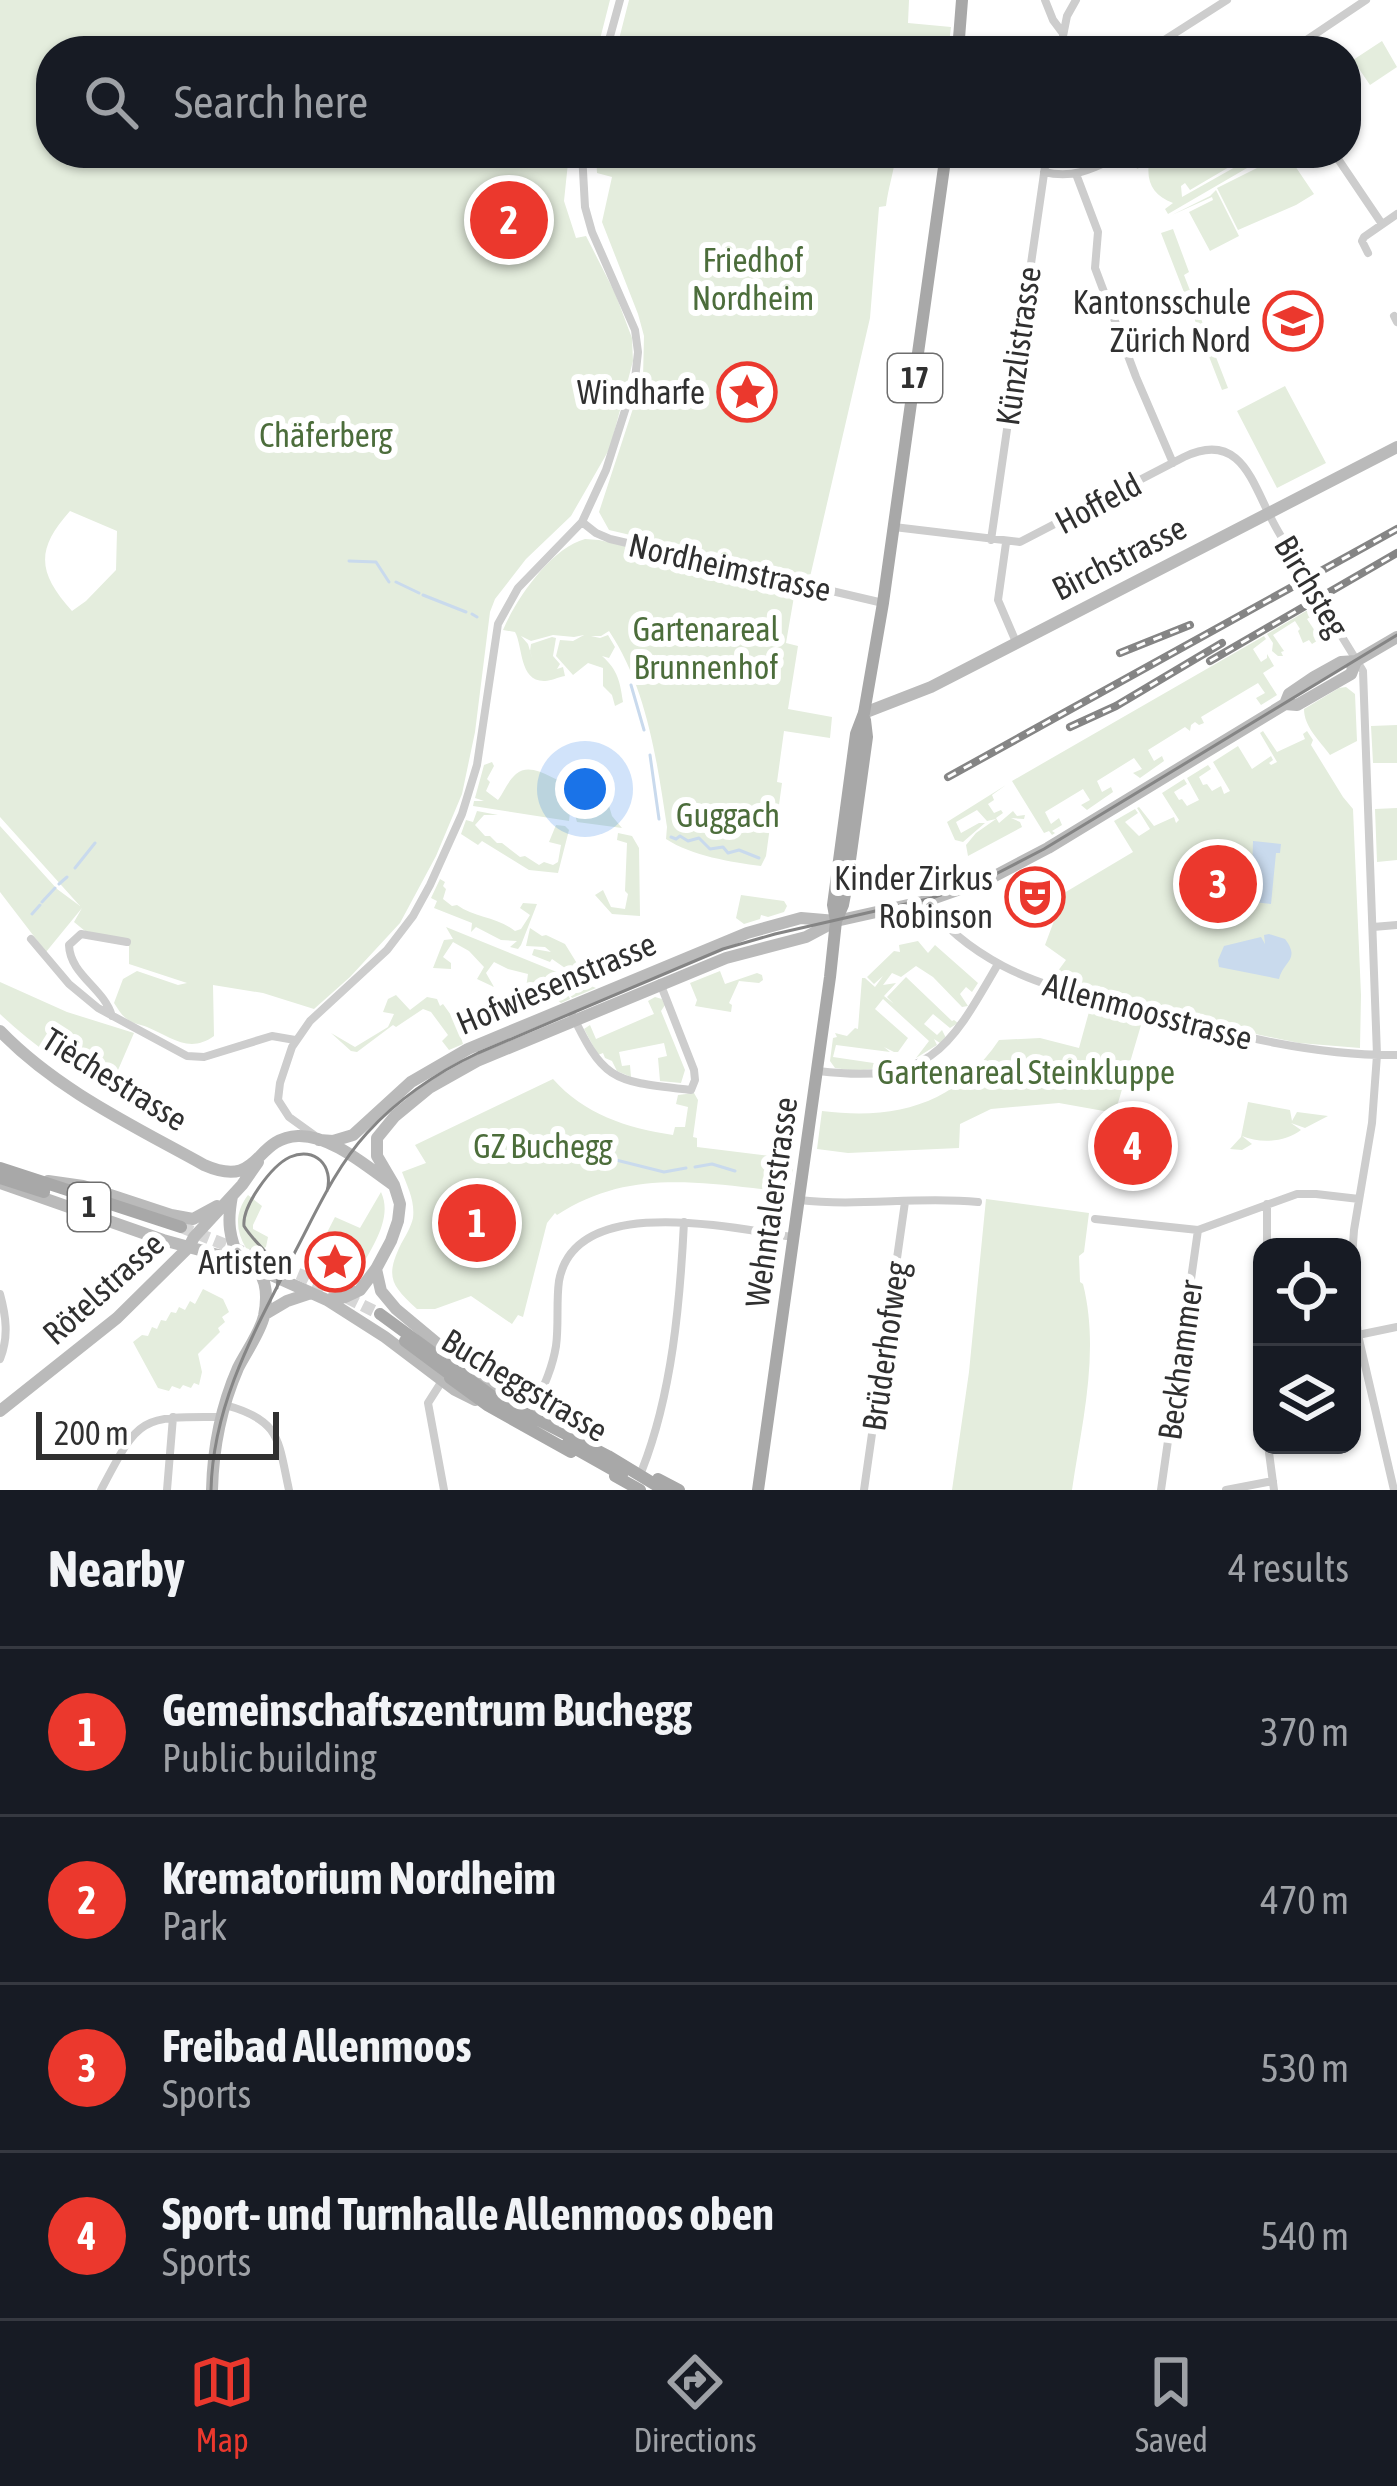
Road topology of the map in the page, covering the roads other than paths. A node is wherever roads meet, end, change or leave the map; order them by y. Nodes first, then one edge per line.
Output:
1 (620, 0) edge
2 (962, 0) edge
3 (1045, 0) edge
4 (1076, 0) edge
5 (1227, 0) edge
6 (1366, 0) edge
7 (1062, 32) junction
8 (610, 36) edge
9 (959, 36) edge
10 (1062, 36) edge
11 (1171, 36) edge
12 (1312, 36) edge
13 (583, 168) edge
14 (944, 168) edge
15 (1045, 168) edge
16 (1092, 168) edge
17 (1344, 168) edge
18 (1044, 172) junction
19 (1076, 175) junction
20 (1397, 214) edge
21 (1382, 224) junction
22 (1368, 253) dead end
23 (1397, 447) edge
24 (1173, 463) junction
25 (1268, 512) junction
26 (582, 522) junction
27 (893, 527) junction
28 (991, 540) junction
29 (1006, 543) junction
30 (883, 603) junction
31 (1397, 637) edge
32 (1016, 642) junction
33 (1356, 661) junction
34 (864, 713) junction
35 (926, 902) junction
36 (836, 921) junction
37 (1397, 925) edge
38 (1373, 927) junction
39 (31, 939) dead end
40 (127, 942) dead end
41 (998, 964) junction
42 (658, 969) junction
43 (660, 985) junction
44 (572, 1014) junction
45 (112, 1018) junction
46 (0, 1030) edge
47 (295, 1040) junction
48 (1377, 1055) junction
49 (1397, 1055) edge
50 (817, 1071) junction
51 (319, 1140) junction
52 (262, 1156) junction
53 (206, 1166) junction
54 (0, 1168) edge
55 (24, 1176) junction
56 (0, 1180) edge
57 (394, 1185) junction
58 (232, 1195) junction
59 (1359, 1199) junction
60 (799, 1200) junction
61 (905, 1202) junction
62 (978, 1202) dead end
63 (1267, 1204) junction
64 (1095, 1219) dead end
65 (684, 1222) junction
66 (1198, 1230) junction
67 (794, 1237) junction
68 (1268, 1238) edge
69 (1354, 1238) edge
70 (189, 1247) junction
71 (240, 1262) junction
72 (376, 1269) junction
73 (257, 1270) junction
74 (0, 1294) edge
75 (309, 1294) junction
76 (327, 1300) junction
77 (265, 1314) junction
78 (1397, 1327) edge
79 (1361, 1334) edge
80 (1361, 1346) edge
81 (0, 1358) edge
82 (441, 1376) junction
83 (510, 1404) junction
84 (223, 1411) junction
85 (0, 1412) edge
86 (531, 1415) junction
87 (173, 1417) junction
88 (1269, 1454) edge
89 (608, 1456) junction
90 (642, 1470) junction
91 (1273, 1485) edge
92 (101, 1490) edge
93 (167, 1490) edge
94 (212, 1490) edge
95 (289, 1490) edge
96 (443, 1490) edge
97 (640, 1490) edge
98 (650, 1490) edge
99 (664, 1490) edge
100 (679, 1490) edge
101 (758, 1490) edge
102 (864, 1490) edge
103 (1161, 1490) edge
104 (1226, 1490) edge
105 (1394, 1490) edge

1 - 8 street
2 - 9 main road
3 - 7 street
4 - 7 street
5 - 11 street
6 - 12 street
7 - 10 street
13 - 26 street
14 - 27 main road, Wehntalerstrasse / 17
15 - 18 street, Künzlistrasse
16 - 19 street
17 - 21 street
18 - 19 street
18 - 28 street, Künzlistrasse
19 - 24 street
20 - 21 street
21 - 22 street
23 - 25 street, Birchstrasse
24 - 25 street, Hoffeld
24 - 29 street, Hoffeld
25 - 32 street, Birchstrasse
25 - 33 street, Birchsteg, bridge
26 - 30 street, Nordheimstrasse
26 - 47 street
27 - 28 street
27 - 30 main road, Wehntalerstrasse / 17
28 - 29 street
29 - 32 street
30 - 34 main road, Wehntalerstrasse / 17
31 - 33 street, Hofwiesenstrasse
32 - 34 street, Birchstrasse
33 - 35 street, Hofwiesenstrasse
33 - 38 street
34 - 36 main road, Wehntalerstrasse / 17
35 - 36 street, Hofwiesenstrasse
35 - 41 street, Allenmoosstrasse
36 - 42 street, Hofwiesenstrasse
36 - 43 street, Hofwiesenstrasse
36 - 50 main road, Wehntalerstrasse / 17
37 - 38 street
38 - 48 street
39 - 45 street
40 - 45 street
41 - 48 street, Allenmoosstrasse
41 - 50 street
42 - 43 street
42 - 44 street, Hofwiesenstrasse
43 - 44 street, Hofwiesenstrasse
43 - 44 street
44 - 51 street, Hofwiesenstrasse
44 - 57 street, Hofwiesenstrasse
45 - 47 street
46 - 53 street, Tièchestrasse
47 - 51 street
48 - 49 street, Allenmoosstrasse
48 - 59 street
50 - 60 main road, Wehntalerstrasse / 17
51 - 52 street
51 - 57 street
52 - 53 street, Tièchestrasse
52 - 58 street
53 - 58 street, Tièchestrasse
54 - 55 main road, Bucheggstrasse / 1
55 - 56 main road, Bucheggstrasse / 1
55 - 58 street, Bucheggstrasse
56 - 70 street, Bucheggstrasse
57 - 72 street
58 - 70 street, Rötelstrasse
58 - 71 street
59 - 63 street
59 - 69 street
60 - 61 street
60 - 67 main road, Wehntalerstrasse / 17
61 - 62 street
61 - 102 street, Brüderhofweg
63 - 66 street
63 - 68 street
64 - 66 street
65 - 67 street
65 - 86 street
65 - 90 street
66 - 103 street, Beckhammer
67 - 101 main road, Wehntalerstrasse / 17
70 - 71 street, Bucheggstrasse
70 - 85 street, Rötelstrasse
71 - 73 street, Bucheggstrasse
72 - 76 street
72 - 83 street, Bucheggstrasse
73 - 75 street, Bucheggstrasse
73 - 77 street
74 - 81 street
75 - 76 street, Bucheggstrasse
75 - 77 street
76 - 82 street, Bucheggstrasse
77 - 84 street
78 - 79 street
80 - 105 street
82 - 83 main road, Bucheggstrasse
82 - 96 street
82 - 97 main road
82 - 98 main road, Bucheggstrasse
83 - 86 main road, Bucheggstrasse
84 - 87 street
84 - 94 street
84 - 95 street
86 - 89 main road, Bucheggstrasse
87 - 92 street
87 - 93 street
88 - 91 street
89 - 90 main road
89 - 99 main road, Bucheggstrasse
90 - 100 main road
91 - 104 street

